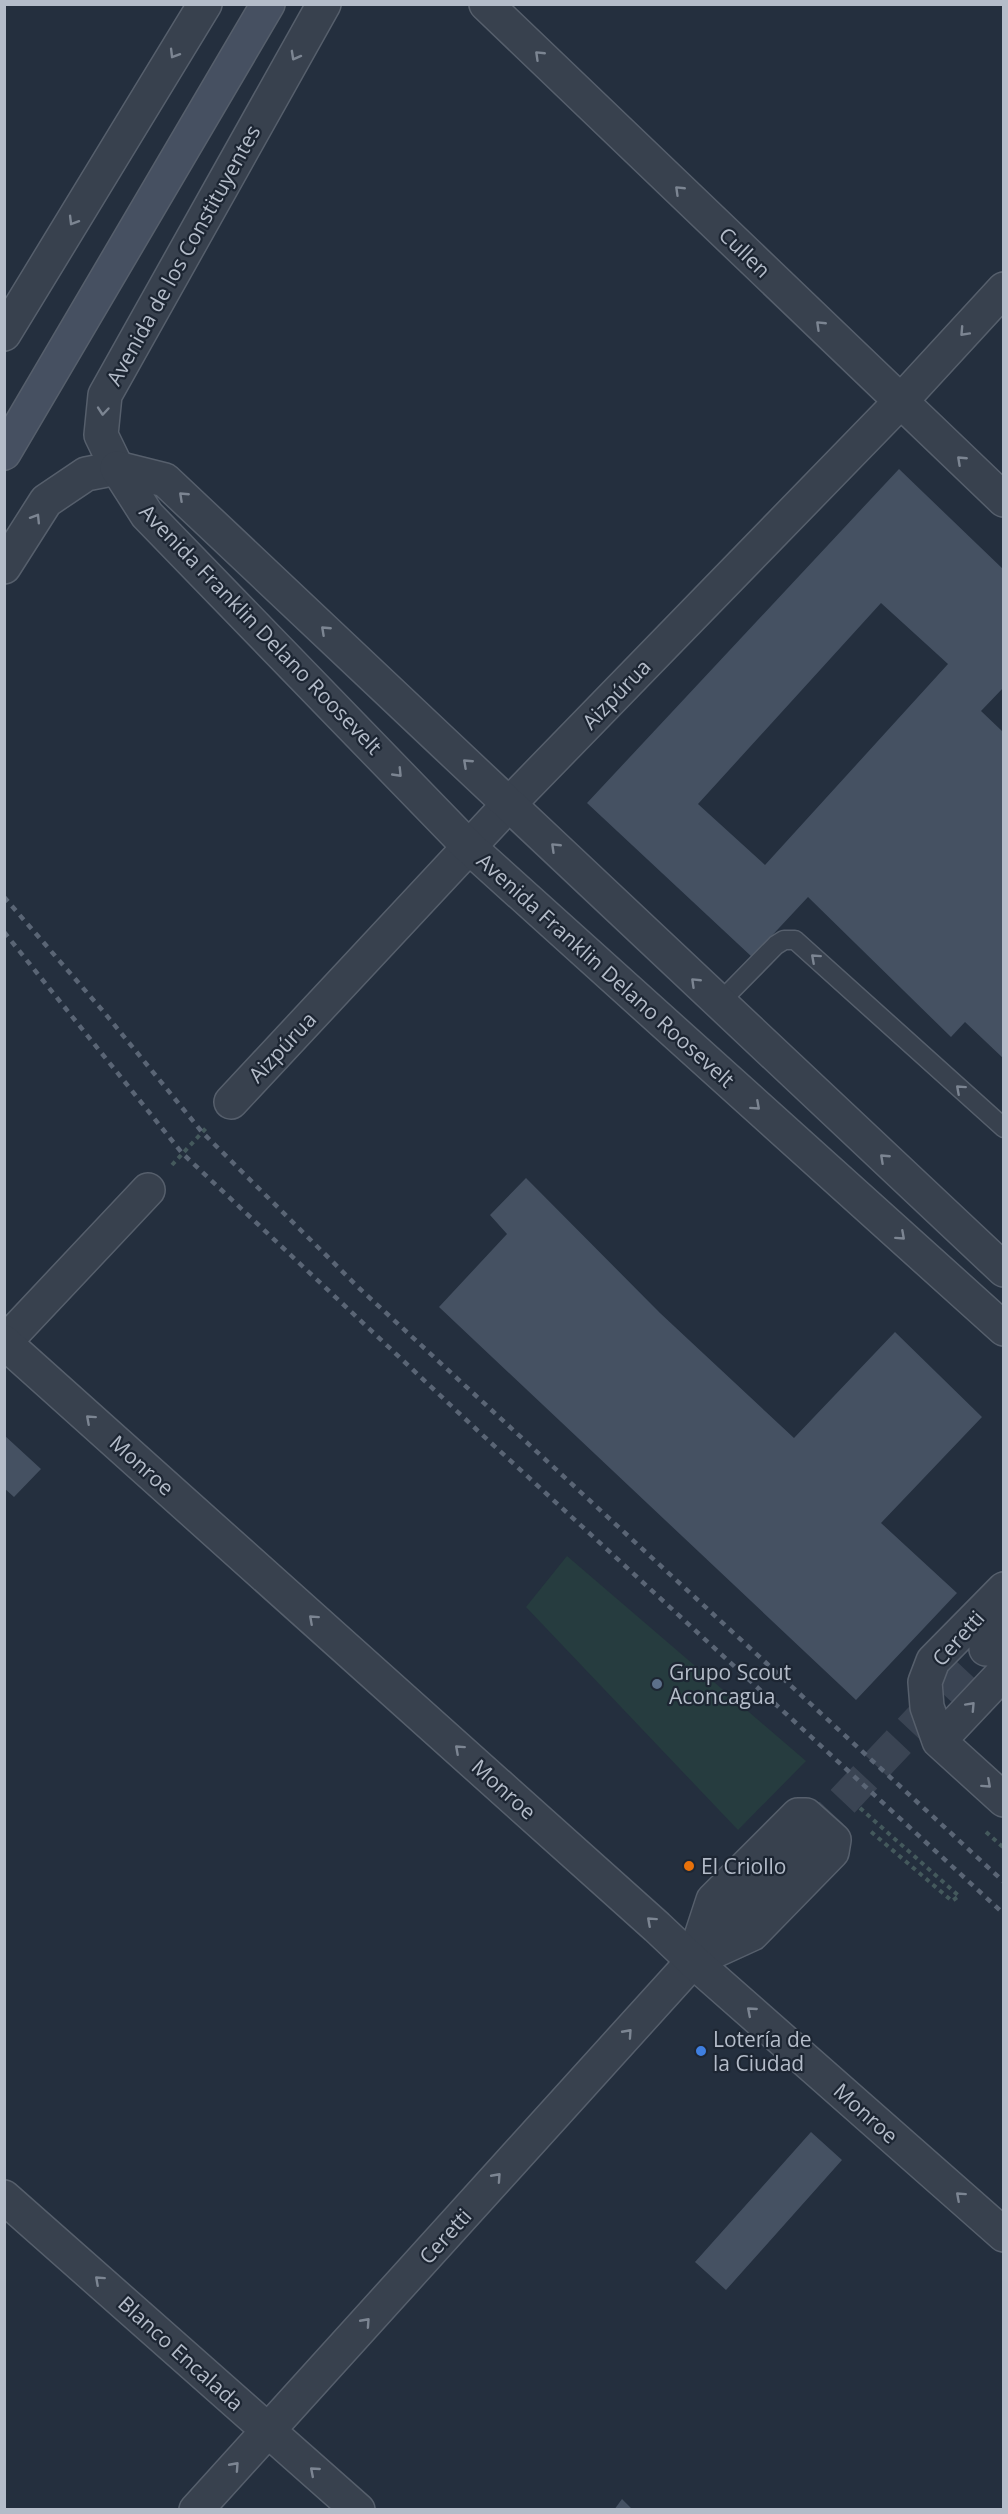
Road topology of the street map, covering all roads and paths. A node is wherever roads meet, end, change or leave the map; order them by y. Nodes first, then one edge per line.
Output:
1 (205, 4) edge
2 (268, 4) edge
3 (324, 4) edge
4 (486, 4) edge
5 (1004, 289) edge
6 (4, 334) edge
7 (900, 402) junction
8 (4, 453) edge
9 (117, 468) junction
10 (1004, 500) edge
11 (4, 567) edge
12 (510, 803) junction
13 (469, 847) junction
14 (718, 1004) junction
15 (231, 1102) joint
16 (1004, 1128) edge
17 (148, 1190) joint
18 (1004, 1270) edge
19 (1004, 1329) edge
20 (5, 1343) edge
21 (1004, 1589) edge
22 (998, 1650) edge
23 (939, 1741) junction
24 (1004, 1800) edge
25 (860, 1808) dead end
26 (822, 1839) junction
27 (693, 1961) junction
28 (4, 2197) edge
29 (1004, 2235) edge
30 (268, 2430) junction
31 (196, 2510) edge
32 (358, 2510) edge

1 -> 6 street
2 - 8 main road
3 -> 9 street, Avenida de los Constituyentes
7 -> 4 street, Cullen
5 -> 7 street, Aizpúrua
10 -> 7 street, Cullen
7 - 12 street, Aizpúrua
11 -> 9 street
12 -> 9 street, Avenida Franklin Delano Roosevelt
9 -> 13 street, Avenida Franklin Delano Roosevelt
12 - 13 street, Aizpúrua
14 -> 12 street, Avenida Franklin Delano Roosevelt
13 - 15 street, Aizpúrua
13 -> 19 street, Avenida Franklin Delano Roosevelt
16 -> 14 lane
18 -> 14 street, Avenida Franklin Delano Roosevelt
15 - 17 path
17 - 20 street
27 -> 20 street, Monroe
21 - 23 street, Ceretti
23 -> 22 street
23 -> 24 street
25 - 26 path
26 - 27 street, Ceretti
26 - 27 street, Ceretti
29 -> 27 street, Monroe
30 -> 27 street, Ceretti
30 -> 28 street, Blanco Encalada
31 -> 30 street, Ceretti
32 -> 30 street, Blanco Encalada

